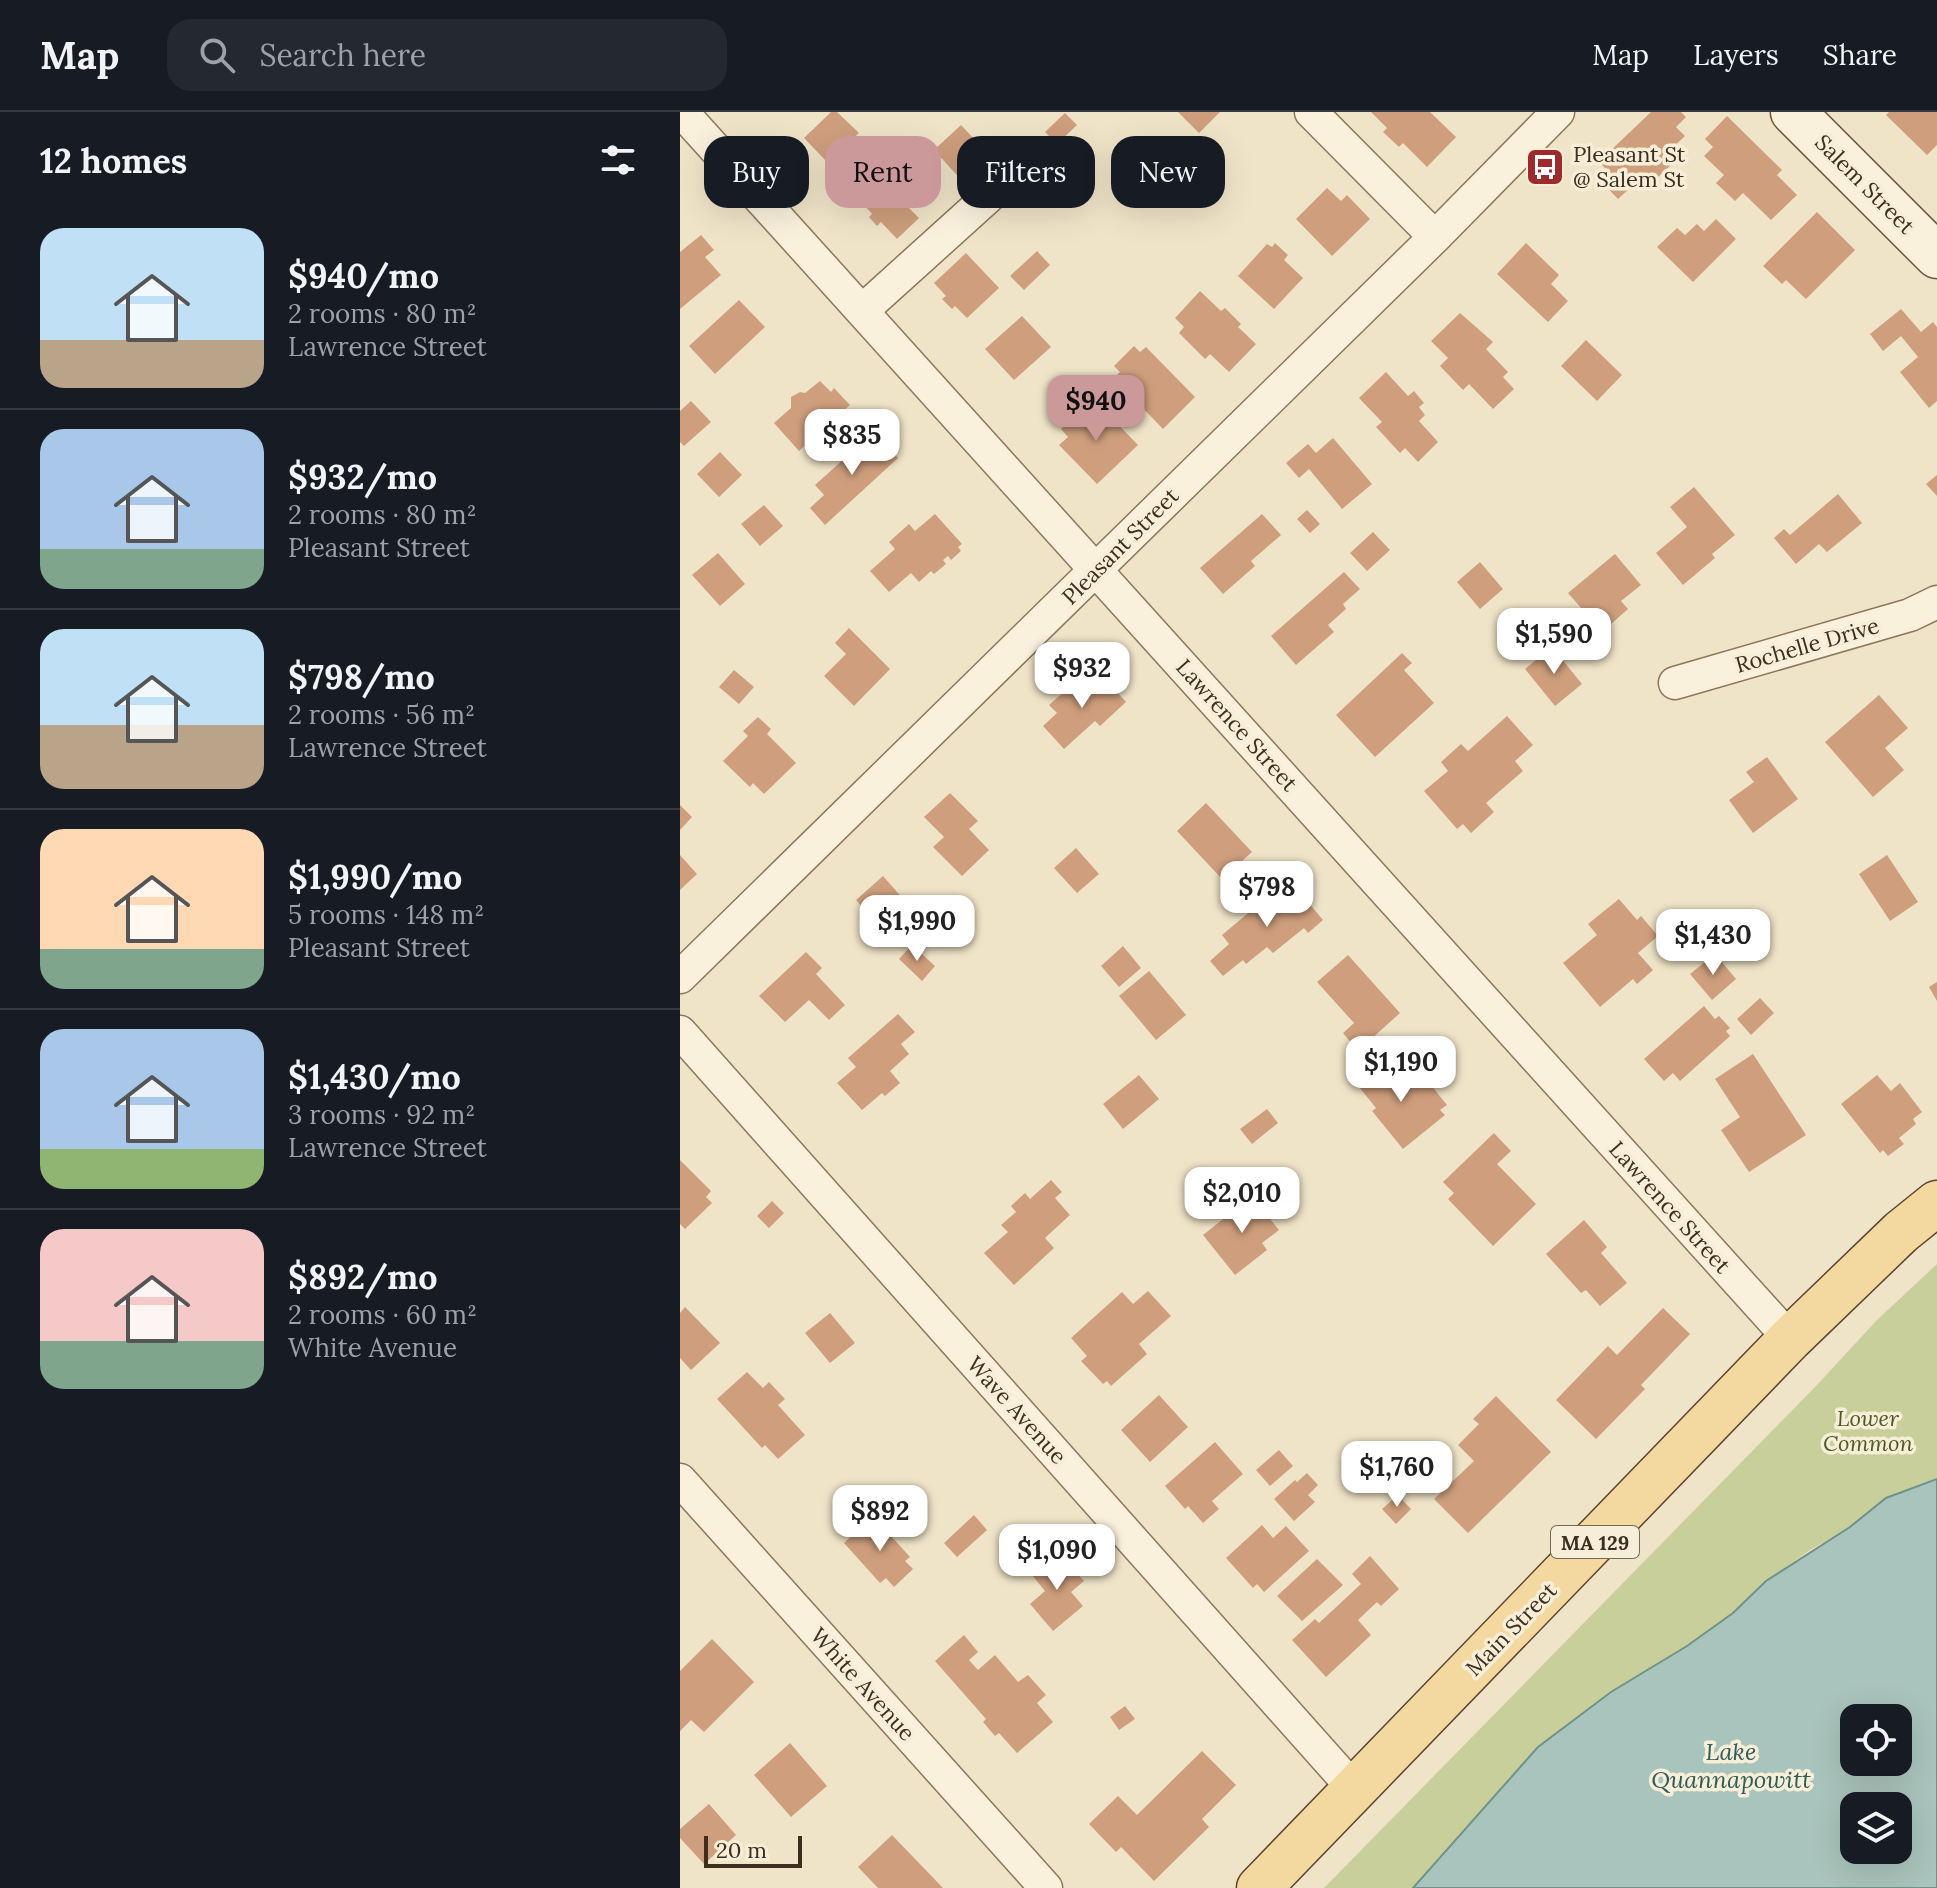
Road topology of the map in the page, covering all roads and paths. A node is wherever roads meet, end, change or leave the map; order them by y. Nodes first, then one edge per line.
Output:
1 (682, 112) edge
2 (1311, 112) edge
3 (1558, 112) edge
4 (1793, 112) edge
5 (976, 208) edge
6 (1435, 237) junction
7 (1937, 256) edge
8 (863, 310) junction
9 (1096, 569) junction
10 (1937, 602) edge
11 (1675, 683) dead end
12 (680, 977) edge
13 (680, 1032) edge
14 (1937, 1203) edge
15 (1790, 1339) junction
16 (680, 1480) edge
17 (1354, 1789) junction
18 (1046, 1888) edge
19 (1259, 1888) edge

1 - 8 street, Lawrence Street
2 - 6 street
3 - 6 street, Pleasant Street
4 - 7 main road, Salem Street
5 - 8 street
6 - 9 street, Pleasant Street
8 - 9 street, Lawrence Street
9 - 12 street, Pleasant Street
9 - 15 street, Lawrence Street
10 - 11 street, Rochelle Drive
13 - 17 street, Wave Avenue
14 - 15 main road, Main Street / MA 129
15 - 17 main road, Main Street / MA 129
16 - 18 street, White Avenue
17 - 19 main road, Main Street / MA 129

